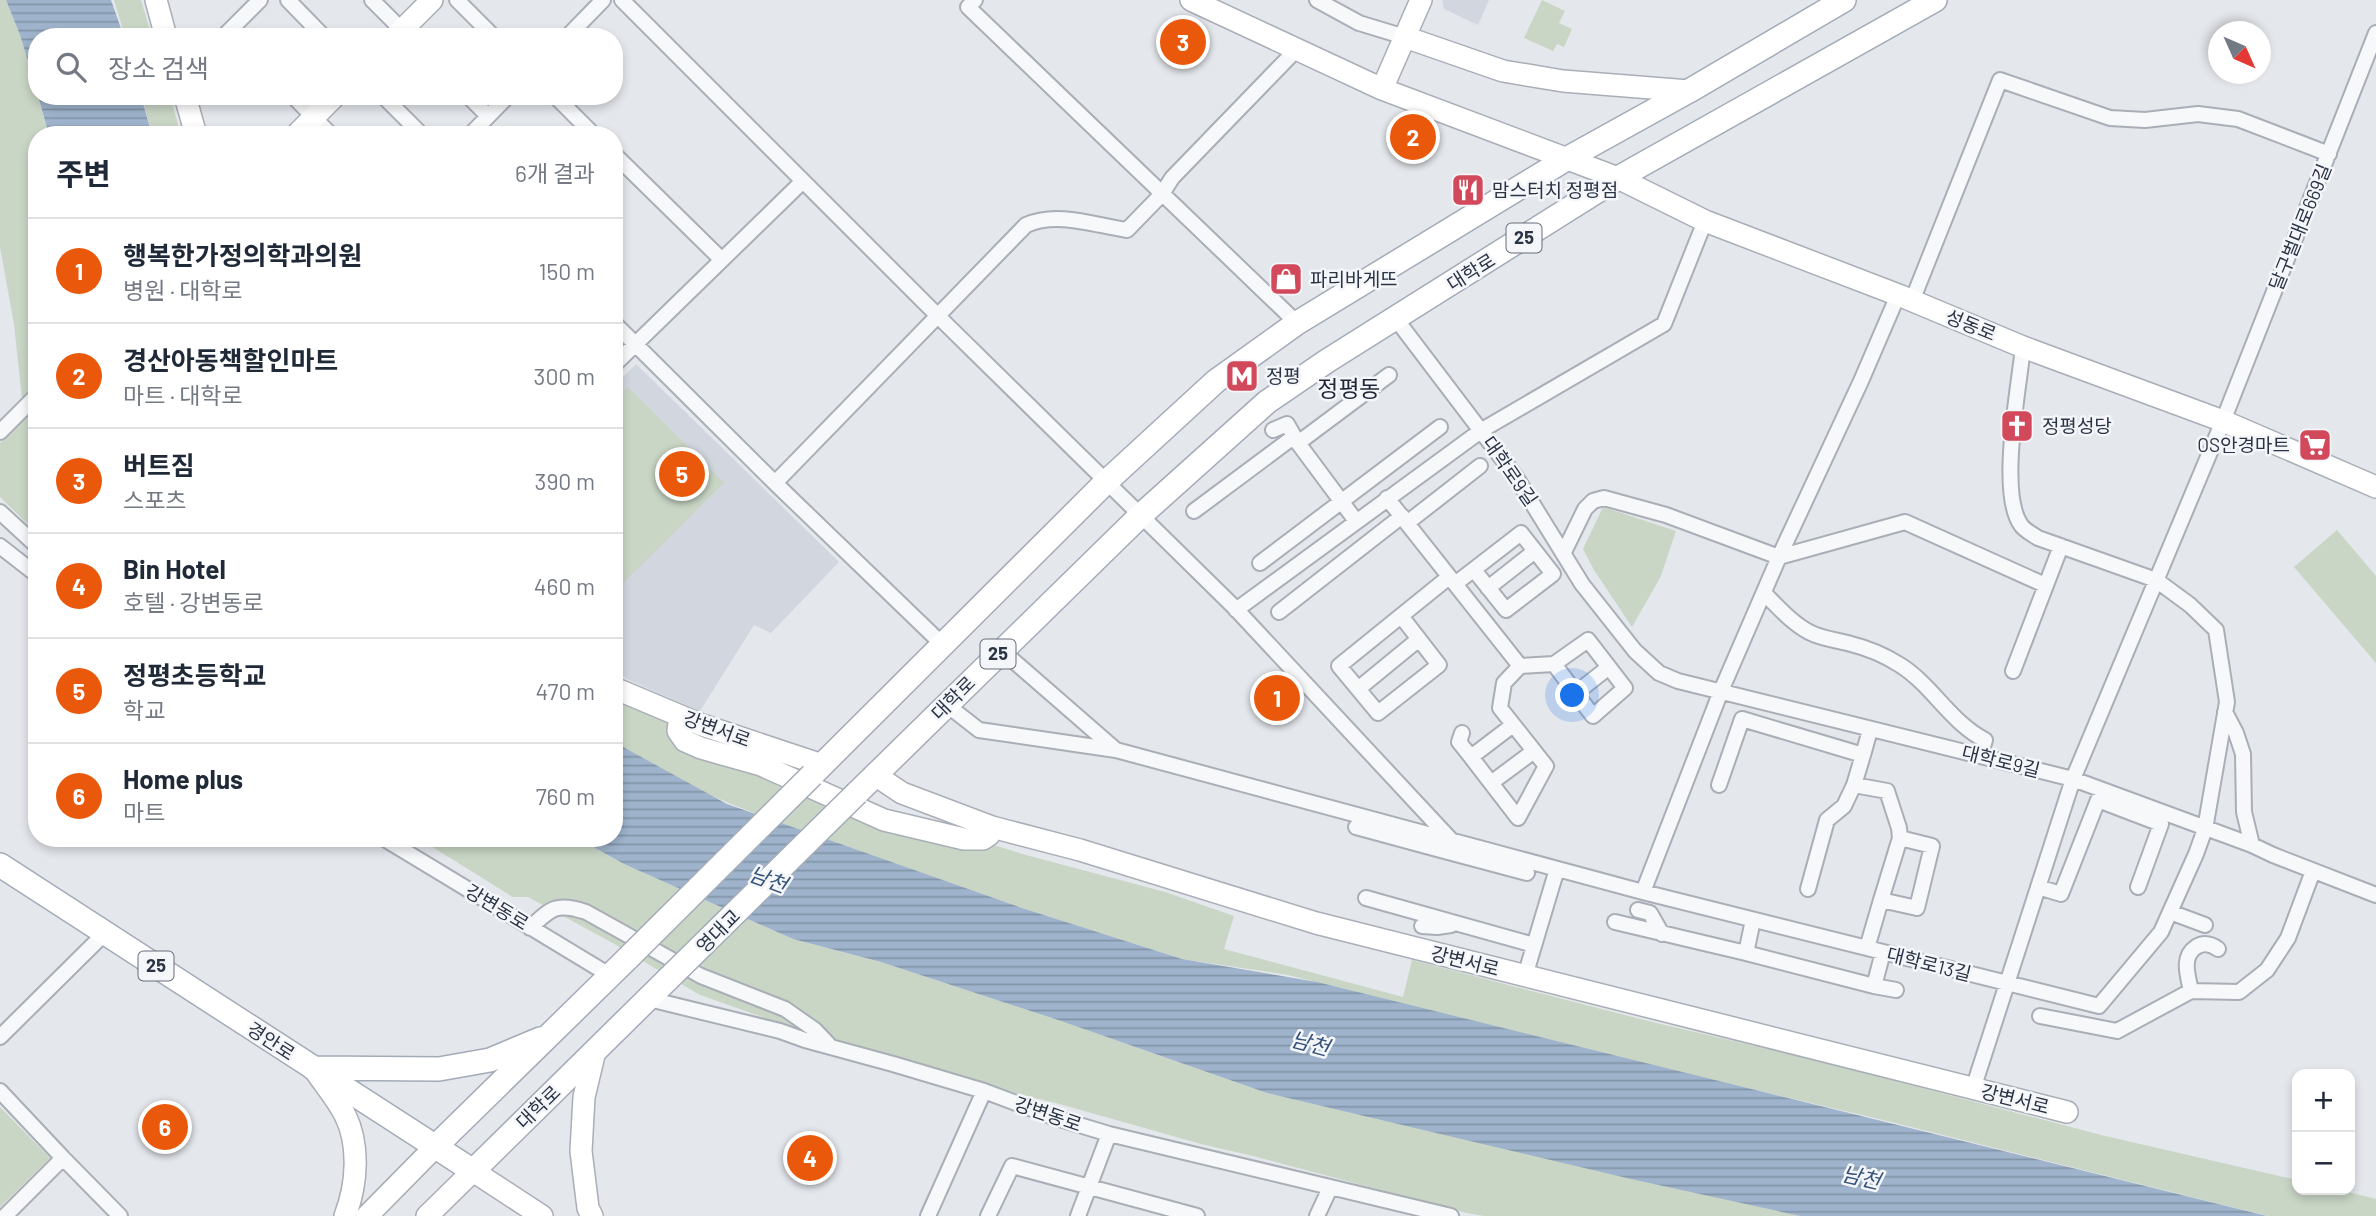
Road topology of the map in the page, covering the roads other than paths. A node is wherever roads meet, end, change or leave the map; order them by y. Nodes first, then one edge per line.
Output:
1 (156, 0) edge
2 (260, 0) edge
3 (288, 0) edge
4 (372, 0) edge
5 (432, 0) edge
6 (457, 0) edge
7 (603, 0) edge
8 (622, 0) edge
9 (975, 0) edge
10 (1317, 0) edge
11 (1421, 0) edge
12 (1844, 0) edge
13 (1935, 0) edge
14 (1194, 1) edge
15 (164, 28) edge
16 (234, 28) edge
17 (315, 28) edge
18 (397, 28) edge
19 (407, 28) edge
20 (485, 28) edge
21 (576, 28) edge
22 (2376, 33) edge
23 (1405, 37) junction
24 (1297, 50) junction
25 (1382, 89) junction
26 (1689, 92) junction
27 (188, 105) edge
28 (302, 105) edge
29 (326, 105) edge
30 (392, 105) edge
31 (477, 105) edge
32 (499, 105) edge
33 (564, 105) edge
34 (313, 117) junction
35 (488, 117) junction
36 (193, 126) edge
37 (304, 126) edge
38 (322, 126) edge
39 (413, 126) edge
40 (479, 126) edge
41 (585, 126) edge
42 (2329, 154) junction
43 (1568, 158) junction
44 (623, 164) edge
45 (1618, 178) junction
46 (803, 181) junction
47 (1162, 194) junction
48 (1704, 221) junction
49 (722, 260) junction
50 (1905, 298) junction
51 (937, 316) junction
52 (1396, 319) junction
53 (1297, 323) junction
54 (623, 332) edge
55 (636, 344) junction
56 (2023, 347) junction
57 (623, 356) edge
58 (1389, 375) dead end
59 (28, 403) edge
60 (2223, 421) junction
61 (1440, 426) dead end
62 (1482, 429) junction
63 (1273, 430) dead end
64 (0, 432) edge
65 (1298, 443) junction
66 (1480, 466) dead end
67 (1106, 482) junction
68 (775, 483) junction
69 (2376, 487) edge
70 (1387, 498) junction
71 (1342, 501) junction
72 (1194, 511) dead end
73 (0, 512) edge
74 (1140, 516) junction
75 (1404, 519) junction
76 (1356, 521) junction
77 (28, 538) edge
78 (0, 546) edge
79 (2061, 546) junction
80 (1535, 551) junction
81 (1564, 552) junction
82 (1779, 556) junction
83 (1260, 563) dead end
84 (28, 568) edge
85 (1474, 570) junction
86 (2156, 580) junction
87 (1452, 581) junction
88 (2046, 585) junction
89 (1764, 593) junction
90 (1492, 594) junction
91 (1236, 610) junction
92 (1279, 612) dead end
93 (1478, 613) junction
94 (1401, 616) junction
95 (1419, 639) junction
96 (942, 644) junction
97 (1001, 650) junction
98 (1555, 664) junction
99 (1521, 666) junction
100 (1609, 667) junction
101 (2013, 671) dead end
102 (1358, 689) junction
103 (1721, 691) junction
104 (623, 692) edge
105 (1576, 693) junction
106 (947, 705) junction
107 (2225, 712) junction
108 (680, 716) junction
109 (1513, 725) junction
110 (1870, 730) junction
111 (1462, 733) dead end
112 (1116, 750) junction
113 (1534, 751) junction
114 (1863, 755) junction
115 (1980, 756) junction
116 (1471, 757) junction
117 (817, 770) junction
118 (875, 775) junction
119 (2073, 779) junction
120 (1491, 783) junction
121 (1718, 785) dead end
122 (1854, 785) junction
123 (857, 793) joint
124 (992, 827) junction
125 (1356, 827) dead end
126 (2205, 829) junction
127 (1899, 838) junction
128 (1447, 843) junction
129 (2252, 845) junction
130 (398, 847) edge
131 (0, 865) edge
132 (1557, 869) junction
133 (2313, 871) junction
134 (1527, 873) dead end
135 (2038, 887) junction
136 (2138, 887) dead end
137 (1808, 889) dead end
138 (1643, 892) junction
139 (2376, 895) edge
140 (1366, 898) dead end
141 (1881, 900) junction
142 (1638, 910) dead end
143 (2170, 912) junction
144 (1753, 920) junction
145 (1615, 922) dead end
146 (1459, 924) junction
147 (2206, 925) dead end
148 (1422, 926) dead end
149 (530, 928) junction
150 (105, 933) junction
151 (1662, 933) junction
152 (1534, 945) junction
153 (1867, 948) junction
154 (2218, 949) dead end
155 (1883, 952) junction
156 (1746, 953) junction
157 (611, 976) junction
158 (1525, 976) junction
159 (2007, 983) junction
160 (1874, 986) junction
161 (1896, 990) dead end
162 (2191, 991) junction
163 (649, 999) junction
164 (2040, 1016) dead end
165 (552, 1033) junction
166 (0, 1037) edge
167 (831, 1047) junction
168 (595, 1051) junction
169 (313, 1068) junction
170 (1973, 1089) junction
171 (0, 1091) edge
172 (984, 1091) junction
173 (2067, 1112) dead end
174 (1109, 1134) junction
175 (435, 1147) junction
176 (63, 1158) junction
177 (473, 1171) junction
178 (1091, 1187) junction
179 (1330, 1188) junction
180 (5, 1216) edge
181 (121, 1216) edge
182 (345, 1216) edge
183 (367, 1216) edge
184 (427, 1216) edge
185 (542, 1216) edge
186 (592, 1216) edge
187 (928, 1216) edge
188 (988, 1216) edge
189 (1078, 1216) edge
190 (1197, 1216) edge
191 (1317, 1216) edge
192 (1451, 1216) edge

1 - 15 street
2 - 16 street
3 - 17 street
4 - 18 street
5 - 19 street
6 - 20 street
7 - 21 street
8 - 46 street
9 - 47 street
10 - 23 street
11 - 23 street
12 - 26 main road, 25
13 - 45 main road, 대학로 / 25
14 - 24 street, 성동로
22 - 42 street, 달구벌대로669길
23 - 25 street
23 - 26 street
24 - 25 street, 성동로
24 - 47 street
25 - 43 street, 성동로
26 - 43 main road, 25
27 - 36 street
28 - 34 street
29 - 34 street
30 - 39 street
31 - 35 street
32 - 35 street
33 - 41 street
34 - 37 street
34 - 38 street
35 - 40 street
42 - 50 street
42 - 60 street, 달구벌대로669길
43 - 45 street, 성동로
43 - 53 main road, 25
44 - 49 street
45 - 48 street, 성동로
45 - 52 main road, 대학로 / 25
46 - 49 street
46 - 51 street
47 - 51 street
47 - 53 street
48 - 50 street, 성동로
48 - 62 street
49 - 55 street
50 - 56 street, 성동로
50 - 82 street
51 - 67 street
51 - 68 street
52 - 62 street, 대학로9길
52 - 74 main road, 대학로 / 25
53 - 67 main road, 25
54 - 55 street
55 - 57 street
55 - 68 street
56 - 60 street, 성동로
56 - 79 street
58 - 65 street
59 - 64 street
60 - 69 street, 성동로
60 - 86 street, 달구벌대로669길
61 - 71 street
62 - 70 street
62 - 81 street, 대학로9길
63 - 65 street
65 - 71 street
65 - 72 street
66 - 75 street
67 - 74 street
67 - 96 main road
68 - 96 street
70 - 75 street
70 - 76 street
71 - 76 street
71 - 83 street
73 - 77 street
74 - 91 street
74 - 97 main road, 대학로 / 25
75 - 87 street
75 - 92 street
76 - 91 street
78 - 84 street
79 - 86 street
79 - 88 street
80 - 85 street
80 - 90 street
80 - 90 street
81 - 82 street
81 - 103 street, 대학로9길
82 - 88 street
82 - 89 street
85 - 87 street
85 - 90 street
86 - 107 street
86 - 119 street, 달구벌대로669길
87 - 93 street
87 - 94 street
88 - 101 street
89 - 103 street
89 - 115 street
90 - 93 street
91 - 128 street
93 - 99 street
94 - 95 street
94 - 102 street
95 - 102 street
95 - 102 street
96 - 117 main road
97 - 106 main road, 대학로 / 25
97 - 112 street
98 - 99 street
98 - 100 street
98 - 105 street
99 - 109 street
100 - 105 street
100 - 105 street
103 - 110 street, 대학로9길
103 - 138 street
104 - 108 street, 강변서로
106 - 112 street
106 - 118 main road, 대학로 / 25
107 - 126 street, 대학로13길
107 - 129 street
108 - 117 street, 강변서로
108 - 124 street
109 - 113 street
109 - 116 street
110 - 114 street
110 - 115 street, 대학로9길
111 - 116 street
112 - 128 street
113 - 120 street
113 - 120 street
114 - 121 street
114 - 122 street
115 - 119 street, 대학로9길
116 - 120 street
117 - 157 main road, bridge
118 - 123 main road, 대학로 / 25
118 - 124 street, 강변서로
119 - 126 street, 대학로9길
119 - 135 street, 달구벌대로669길
122 - 127 street
122 - 137 street
123 - 163 main road, 영대교 / 25, bridge
124 - 158 street, 강변서로
125 - 128 street
126 - 129 street, 대학로9길
126 - 143 street, 대학로13길
127 - 141 street
127 - 141 street
128 - 132 street, 대학로13길
128 - 134 street
129 - 133 street, 대학로9길
130 - 149 street, 강변동로
131 - 150 main road, 경안로 / 25
132 - 138 street, 대학로13길
132 - 152 street
133 - 139 street, 대학로9길
133 - 162 street
135 - 136 street
135 - 159 street, 달구벌대로669길
138 - 144 street, 대학로13길
140 - 146 street
141 - 153 street
142 - 151 street
143 - 147 street
143 - 159 street, 대학로13길
144 - 153 street, 대학로13길
144 - 156 street
145 - 151 street
146 - 148 street
146 - 152 street
149 - 157 street, 강변동로
149 - 167 street
150 - 166 street
150 - 169 main road, 경안로 / 25
151 - 156 street
152 - 158 street
153 - 155 street, 대학로13길
154 - 162 street
155 - 159 street, 대학로13길
155 - 160 street
156 - 160 street
157 - 165 main road
158 - 170 street, 강변서로
159 - 170 street, 달구벌대로669길
160 - 161 street
162 - 164 street
163 - 167 street, 강변동로
163 - 168 main road, 대학로 / 25
165 - 169 main road
165 - 175 main road
167 - 172 street, 강변동로
168 - 177 main road, 대학로 / 25
168 - 186 street
169 - 175 main road, 경안로 / 25
169 - 182 street
170 - 173 street, 강변서로
171 - 176 street
172 - 174 street, 강변동로
172 - 187 street
174 - 178 street
174 - 179 street, 강변동로
175 - 177 main road, 경안로 / 25
175 - 183 street
176 - 180 street
176 - 181 street
177 - 184 street, 대학로
177 - 185 street, 경안로
178 - 188 street
178 - 189 street
178 - 190 street
179 - 191 street
179 - 192 street, 강변동로

